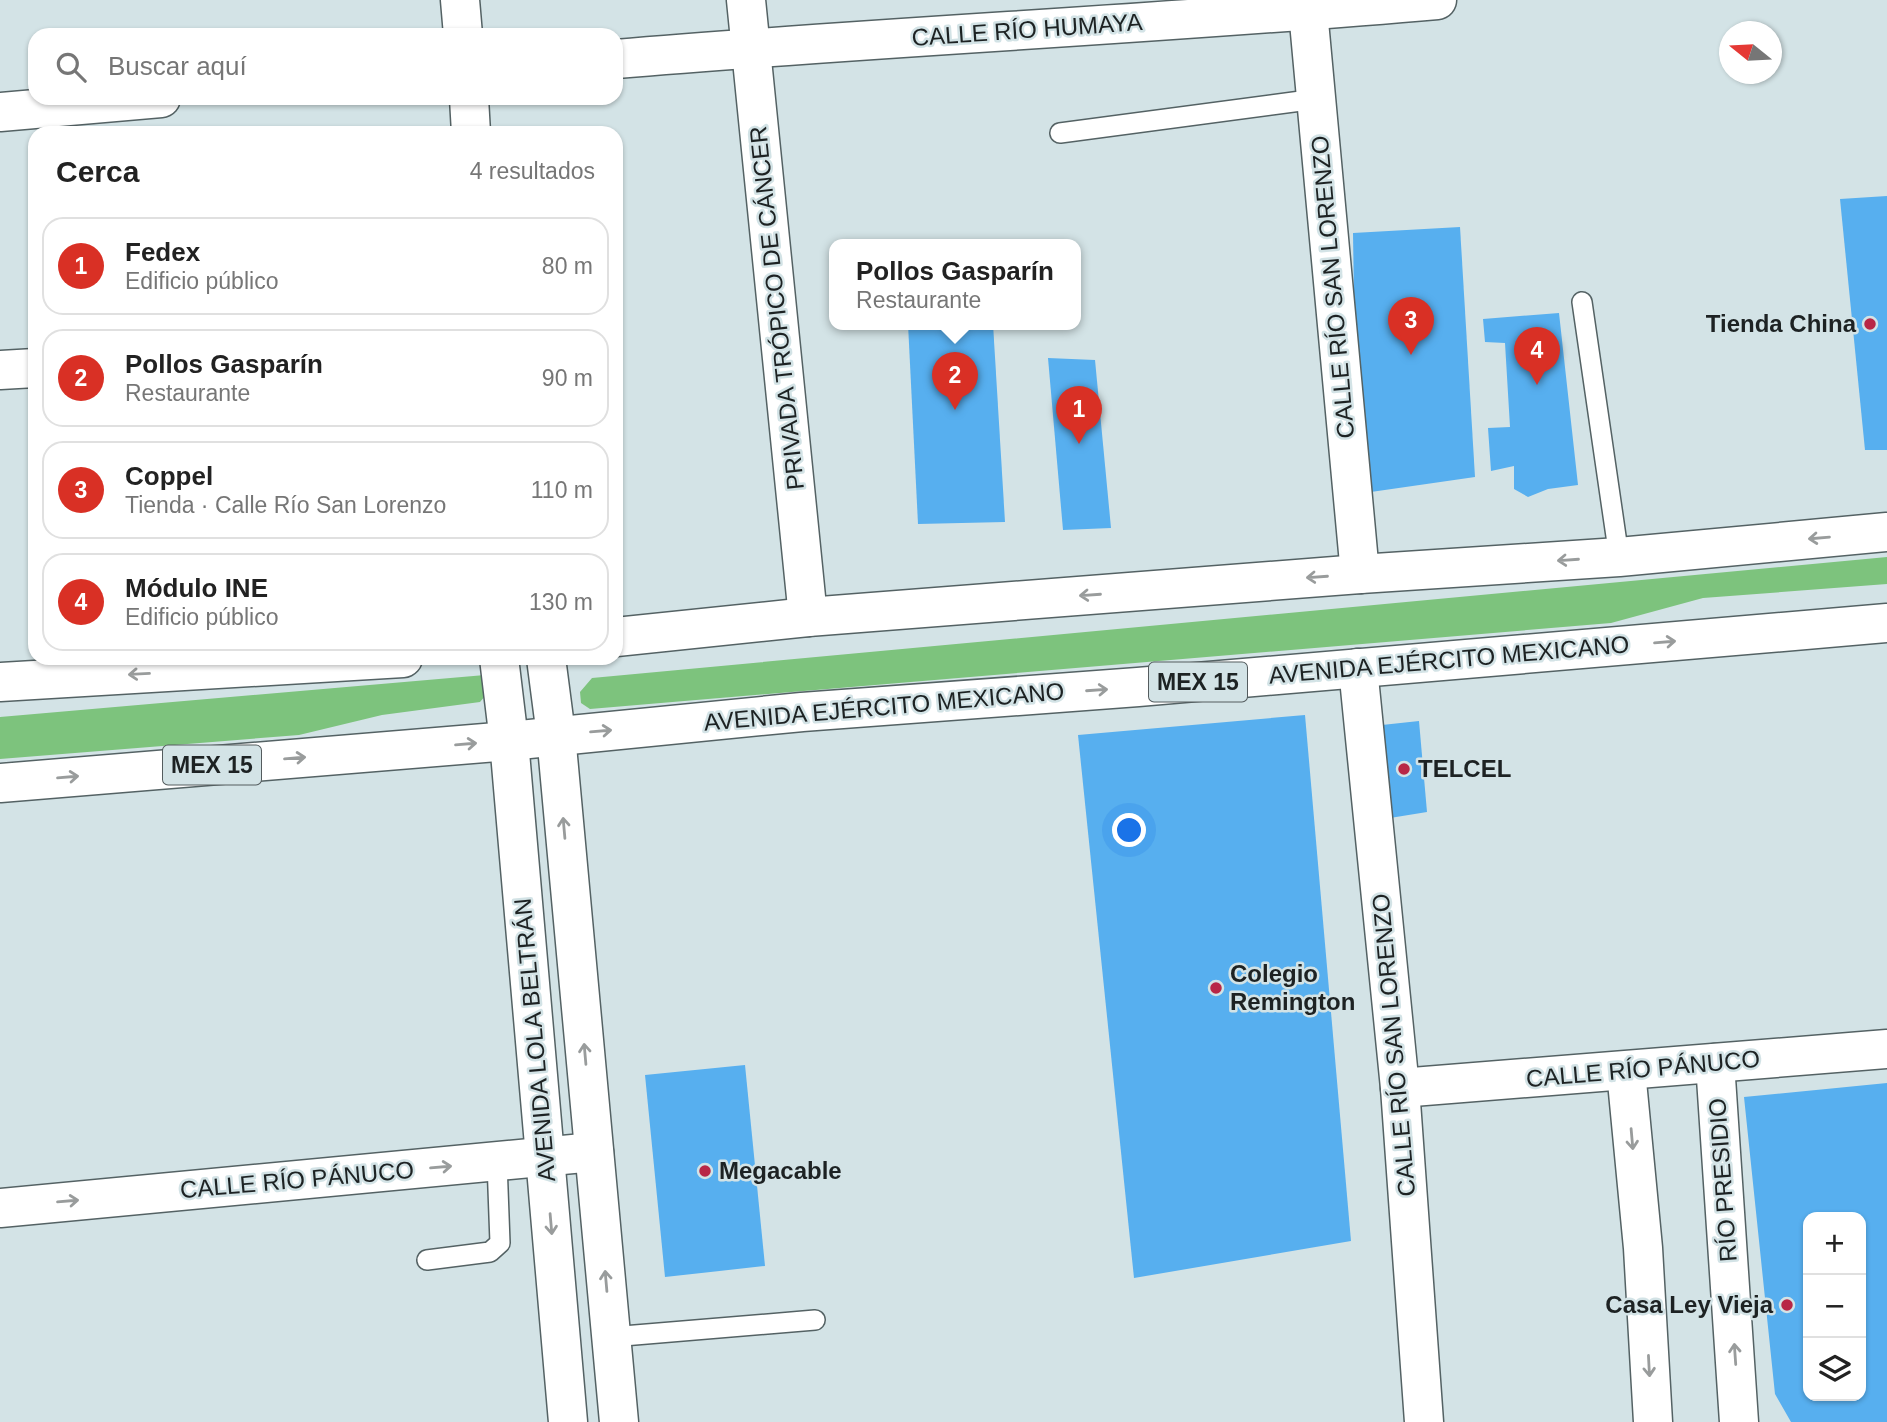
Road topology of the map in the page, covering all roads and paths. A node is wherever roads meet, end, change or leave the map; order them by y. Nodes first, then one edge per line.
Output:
1 (460, 0) edge
2 (746, 0) edge
3 (1437, 0) edge
4 (1307, 6) edge
5 (462, 28) edge
6 (751, 48) junction
7 (623, 58) edge
8 (1316, 99) junction
9 (80, 105) edge
10 (469, 105) edge
11 (0, 112) edge
12 (471, 126) edge
13 (1060, 133) dead end
14 (1582, 302) dead end
15 (28, 368) edge
16 (0, 370) edge
17 (1887, 532) edge
18 (1619, 557) junction
19 (1360, 574) junction
20 (808, 617) junction
21 (1887, 623) edge
22 (623, 636) edge
23 (285, 665) edge
24 (500, 665) edge
25 (547, 665) edge
26 (1358, 668) junction
27 (0, 682) edge
28 (556, 735) junction
29 (509, 741) junction
30 (0, 783) edge
31 (1887, 1049) edge
32 (1715, 1063) junction
33 (1626, 1071) junction
34 (1400, 1088) junction
35 (594, 1152) junction
36 (545, 1157) junction
37 (497, 1162) junction
38 (0, 1208) edge
39 (427, 1260) dead end
40 (815, 1320) dead end
41 (611, 1337) junction
42 (568, 1422) edge
43 (619, 1422) edge
44 (1424, 1422) edge
45 (1653, 1422) edge
46 (1740, 1422) edge

1 - 5 street
2 - 6 street, PRIVADA TRÓPICO DE CÁNCER
3 - 4 street, CALLE RÍO HUMAYA
4 - 6 street, CALLE RÍO HUMAYA
4 - 8 street, CALLE RÍO SAN LORENZO
6 - 7 street, CALLE RÍO HUMAYA
6 - 20 street, PRIVADA TRÓPICO DE CÁNCER
8 - 13 lane
8 - 19 street, CALLE RÍO SAN LORENZO
9 - 11 street
10 - 12 street
14 - 18 lane
15 - 16 street
17 -> 18 street
18 -> 19 street
19 -> 20 street
20 - 22 street
26 -> 21 street, AVENIDA EJÉRCITO MEXICANO / MEX 15
23 -> 27 street
24 - 29 street, AVENIDA LOLA BELTRÁN
25 - 28 street, AVENIDA LOLA BELTRÁN
28 -> 26 street, AVENIDA EJÉRCITO MEXICANO / MEX 15
26 - 34 street, CALLE RÍO SAN LORENZO
28 - 29 street, AVENIDA EJÉRCITO MEXICANO / MEX 15
35 -> 28 street, AVENIDA LOLA BELTRÁN
30 -> 29 street, MEX 15
29 - 36 street, AVENIDA LOLA BELTRÁN
31 - 32 street, CALLE RÍO PÁNUCO
32 - 33 street, CALLE RÍO PÁNUCO
46 -> 32 street, RÍO PRESIDIO
33 - 34 street, CALLE RÍO PÁNUCO
33 -> 45 street
34 - 44 street, CALLE RÍO SAN LORENZO
35 - 36 street, CALLE RÍO PÁNUCO
41 -> 35 street, AVENIDA LOLA BELTRÁN
36 - 37 street, CALLE RÍO PÁNUCO
36 -> 42 street, AVENIDA LOLA BELTRÁN
38 -> 37 street, CALLE RÍO PÁNUCO
37 - 39 lane
40 - 41 lane
41 - 43 street, AVENIDA LOLA BELTRÁN

